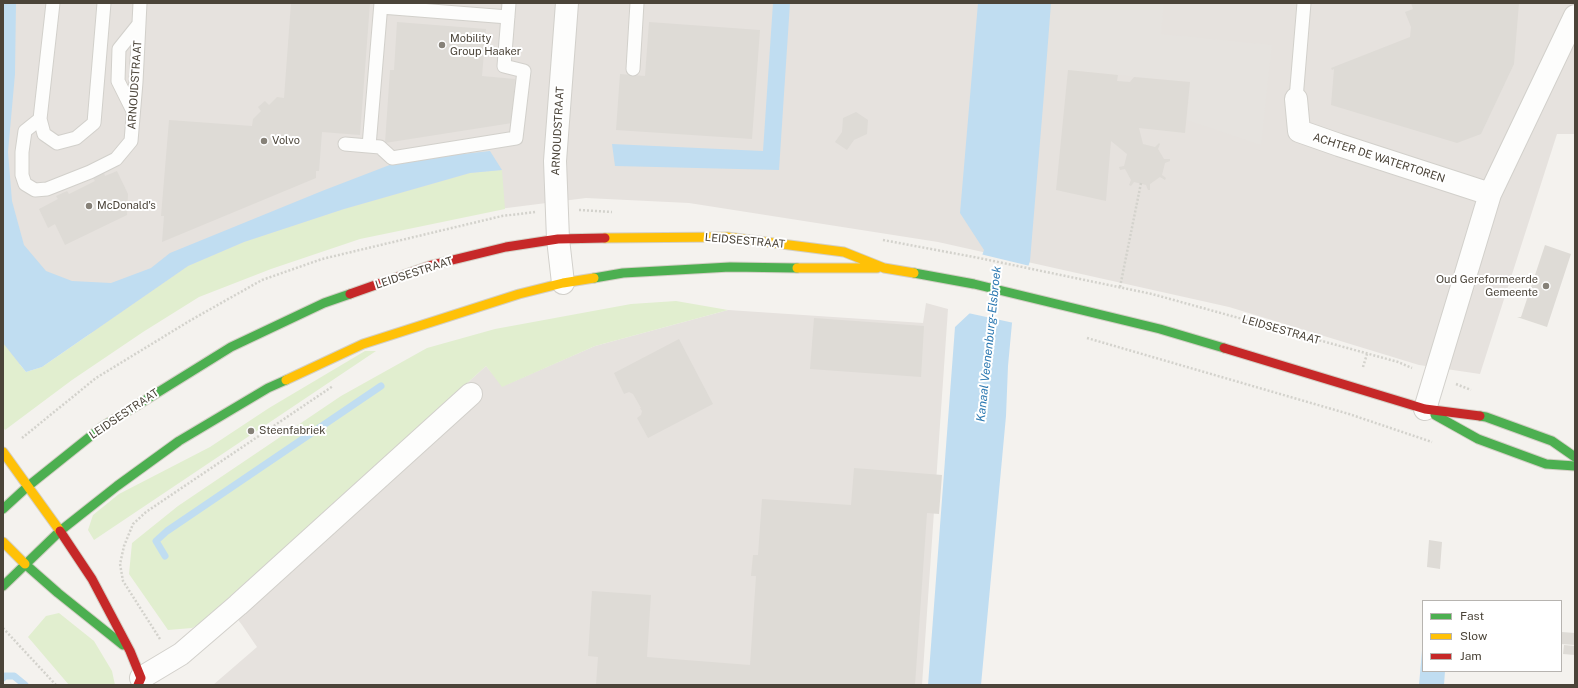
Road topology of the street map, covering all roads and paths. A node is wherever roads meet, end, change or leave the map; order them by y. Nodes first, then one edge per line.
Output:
1 (53, 3) edge
2 (104, 3) edge
3 (140, 3) edge
4 (509, 3) edge
5 (567, 3) edge
6 (637, 3) edge
7 (1304, 3) edge
8 (381, 5) edge
9 (1575, 16) edge
10 (508, 17) junction
11 (139, 24) junction
12 (633, 69) dead end
13 (1296, 99) joint
14 (133, 112) junction
15 (40, 119) junction
16 (345, 144) dead end
17 (369, 146) junction
18 (1141, 183) dead end
19 (1490, 194) junction
20 (558, 239) junction
21 (979, 258) dead end
22 (884, 268) junction
23 (563, 283) junction
24 (1120, 287) junction
25 (1086, 337) dead end
26 (1435, 377) junction
27 (1478, 392) dead end
28 (471, 394) dead end
29 (1426, 409) junction
30 (1437, 444) dead end
31 (3, 452) edge
32 (1575, 457) edge
33 (1575, 466) edge
34 (27, 487) junction
35 (3, 509) edge
36 (60, 531) junction
37 (3, 542) edge
38 (24, 564) junction
39 (3, 586) edge
40 (3, 628) edge
41 (130, 651) junction
42 (139, 681) edge
43 (56, 685) edge

1 - 15 lane
2 - 15 lane
3 - 11 lane, ARNOUDSTRAAT
4 - 10 lane
5 - 20 street, ARNOUDSTRAAT
6 - 12 lane
7 - 13 lane
8 - 10 lane
8 - 17 lane
9 - 19 street
10 - 17 lane
11 - 14 lane, ARNOUDSTRAAT
11 - 14 lane
13 - 19 street, ACHTER DE WATERTOREN
14 - 15 lane, ARNOUDSTRAAT
16 - 17 lane
18 - 24 path
19 - 26 street
20 - 22 main road, LEIDSESTRAAT
20 - 23 street, ARNOUDSTRAAT
20 - 34 main road, LEIDSESTRAAT
21 - 24 path, LEIDSESTRAAT
22 - 23 main road, LEIDSESTRAAT
22 - 29 main road, LEIDSESTRAAT
23 - 36 main road, LEIDSESTRAAT
24 - 26 path, LEIDSESTRAAT
25 - 30 path
26 - 27 path, LEIDSESTRAAT
26 - 29 street
28 - 42 street
29 - 32 main road, LEIDSESTRAAT
29 - 33 main road, LEIDSESTRAAT
31 - 34 main road
34 - 35 main road, LEIDSESTRAAT
34 - 36 main road
36 - 38 main road, LEIDSESTRAAT
36 - 41 main road
37 - 38 main road
38 - 39 main road, LEIDSESTRAAT
38 - 41 main road
40 - 43 path
41 - 42 main road

